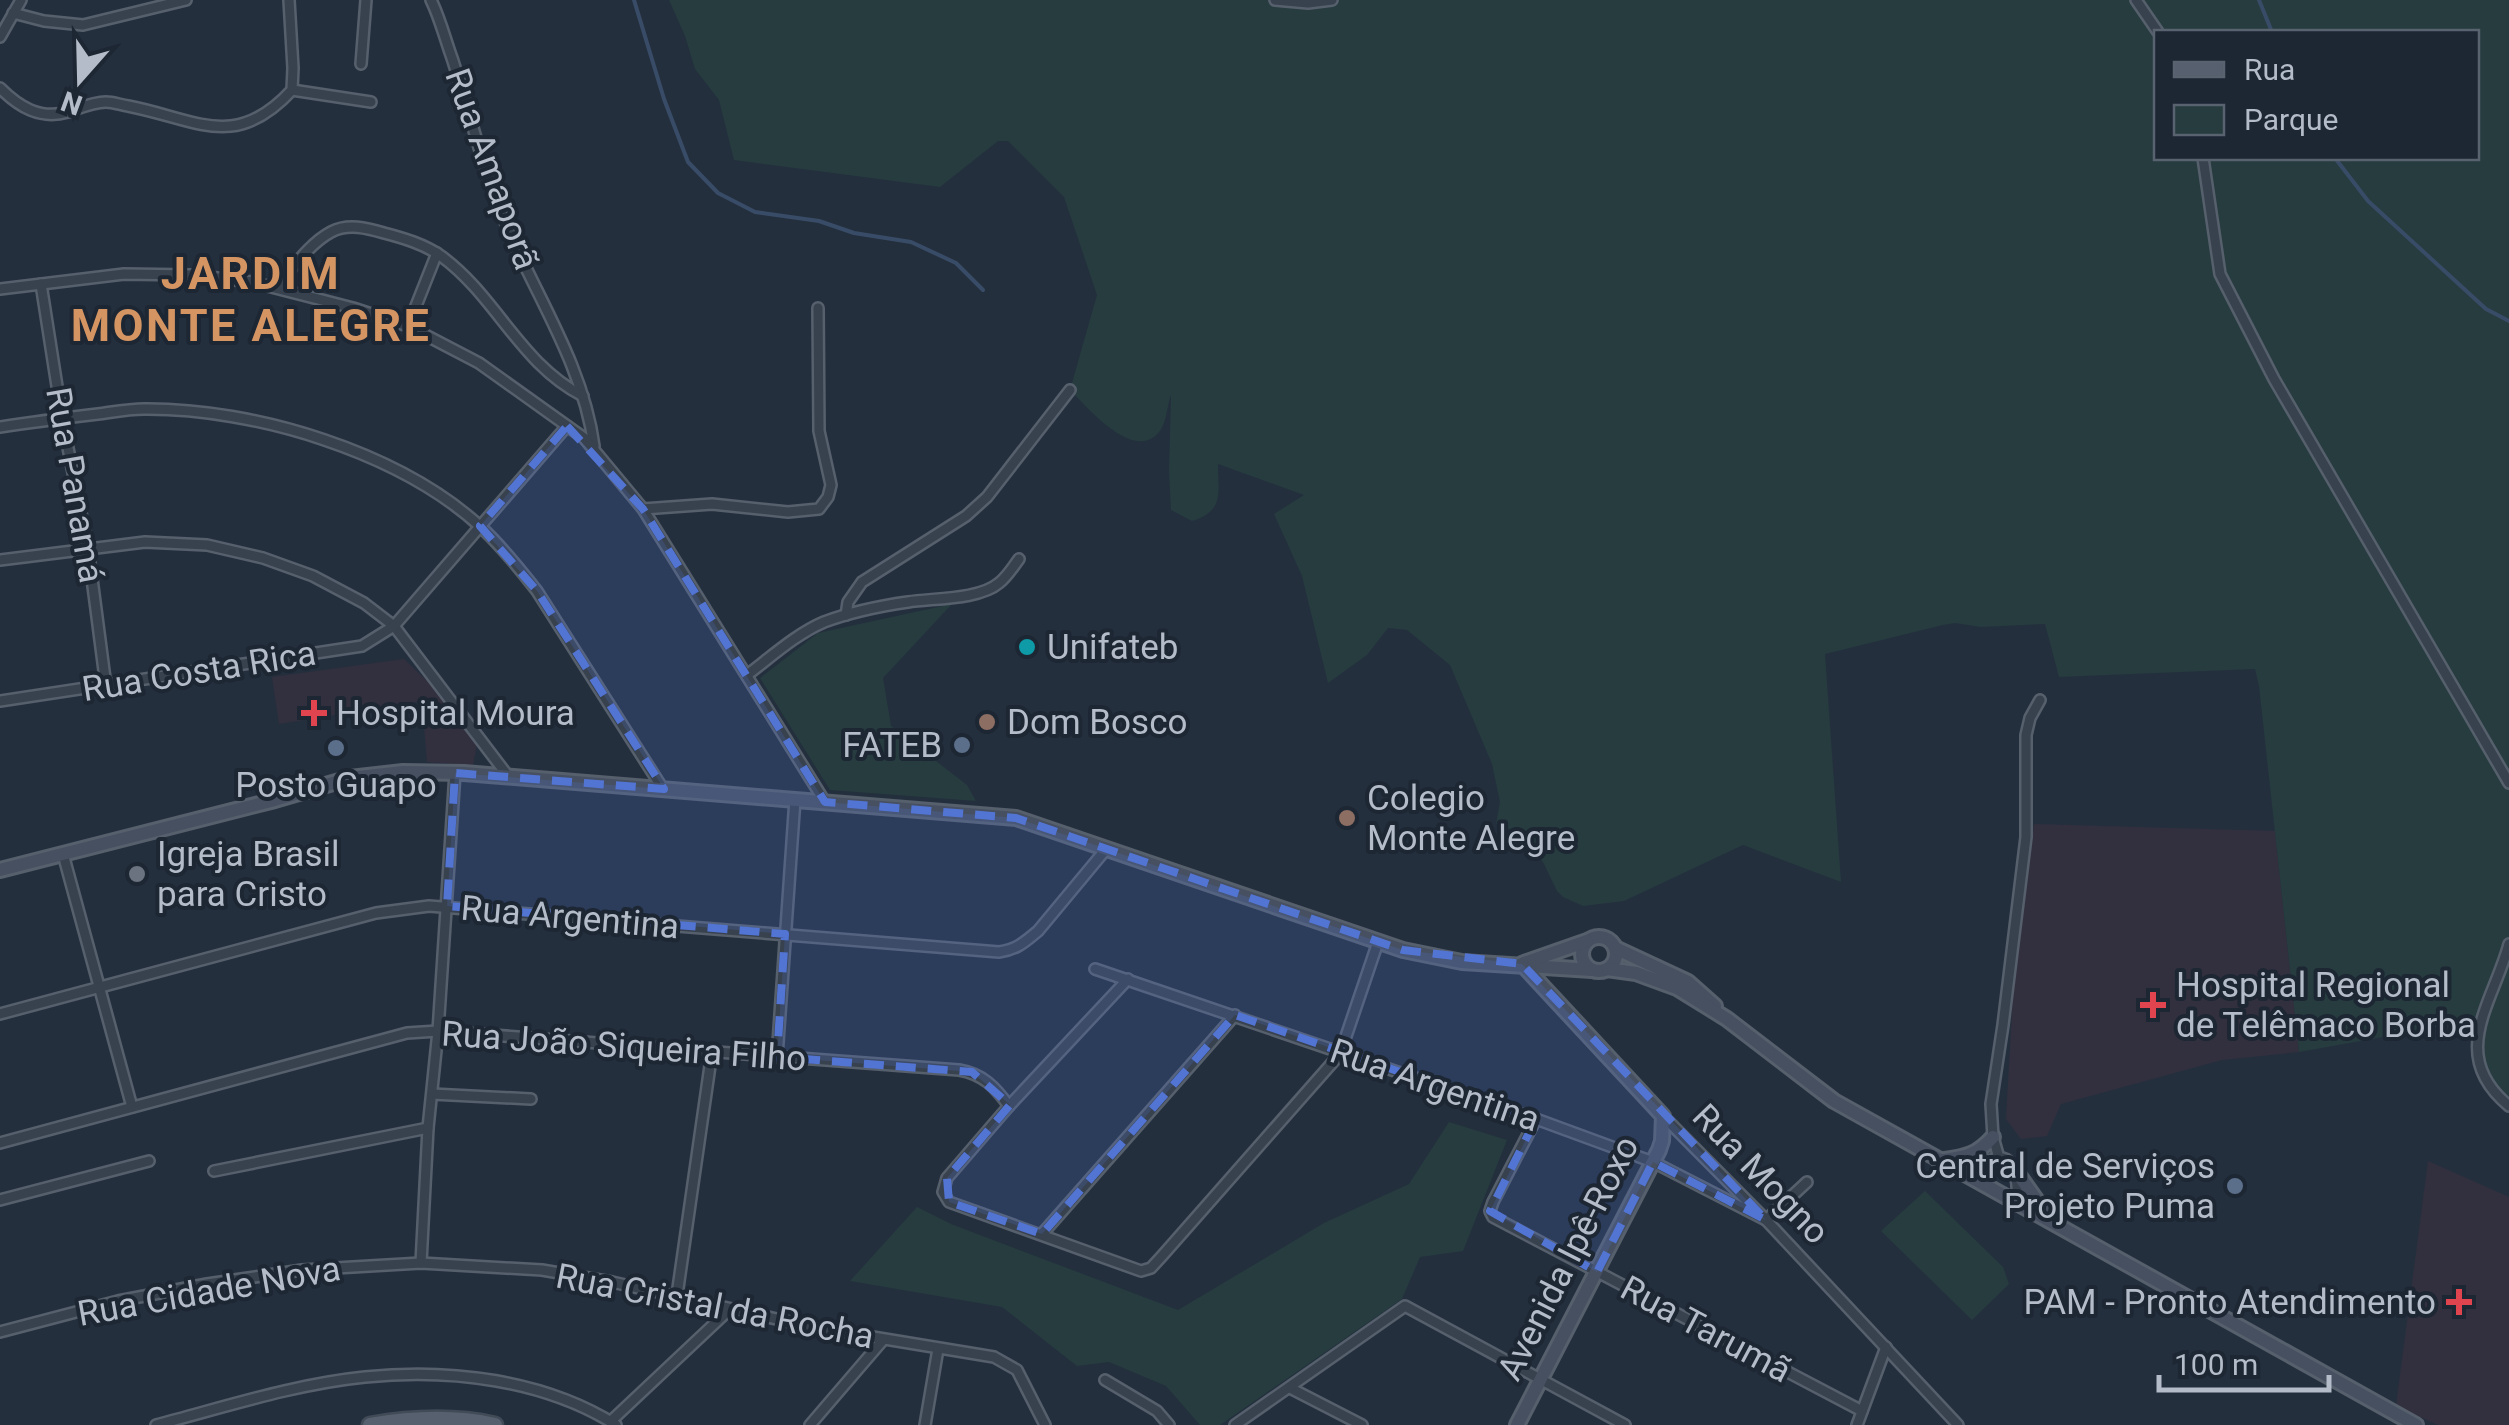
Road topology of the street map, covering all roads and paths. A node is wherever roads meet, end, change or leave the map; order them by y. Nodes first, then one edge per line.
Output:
1 (21, 0) edge
2 (186, 0) edge
3 (289, 0) edge
4 (366, 0) edge
5 (430, 0) edge
6 (1274, 0) edge
7 (1332, 0) edge
8 (2136, 0) edge
9 (13, 13) junction
10 (2157, 30) edge
11 (0, 37) edge
12 (361, 64) dead end
13 (0, 88) edge
14 (292, 90) junction
15 (371, 102) dead end
16 (2202, 160) edge
17 (437, 253) junction
18 (41, 284) junction
19 (276, 286) junction
20 (0, 289) edge
21 (818, 308) dead end
22 (408, 326) junction
23 (1070, 390) dead end
24 (582, 396) junction
25 (62, 418) junction
26 (567, 426) junction
27 (0, 427) edge
28 (594, 449) junction
29 (644, 509) junction
30 (480, 526) junction
31 (88, 548) junction
32 (0, 560) edge
33 (1019, 560) dead end
34 (846, 615) junction
35 (394, 626) junction
36 (747, 675) junction
37 (106, 686) junction
38 (2040, 700) dead end
39 (0, 701) edge
40 (455, 772) junction
41 (508, 776) junction
42 (2509, 783) edge
43 (663, 789) junction
44 (795, 799) junction
45 (825, 802) junction
46 (1107, 848) junction
47 (63, 854) junction
48 (0, 870) edge
49 (447, 906) junction
50 (785, 934) junction
51 (1586, 941) junction
52 (1378, 942) junction
53 (2509, 944) edge
54 (1615, 948) junction
55 (1559, 950) junction
56 (1522, 964) junction
57 (1096, 969) dead end
58 (1594, 969) junction
59 (1128, 980) junction
60 (99, 988) junction
61 (0, 1014) edge
62 (1235, 1015) junction
63 (1727, 1019) junction
64 (438, 1031) junction
65 (712, 1052) junction
66 (1340, 1054) junction
67 (777, 1057) junction
68 (432, 1094) junction
69 (530, 1099) dead end
70 (132, 1106) junction
71 (1009, 1106) junction
72 (2509, 1106) edge
73 (1663, 1116) junction
74 (1536, 1119) junction
75 (428, 1128) junction
76 (1992, 1138) junction
77 (0, 1143) edge
78 (1999, 1158) junction
79 (149, 1161) dead end
80 (1938, 1161) junction
81 (1653, 1162) junction
82 (2014, 1167) junction
83 (214, 1171) dead end
84 (1972, 1176) junction
85 (1807, 1182) dead end
86 (0, 1200) edge
87 (2018, 1201) junction
88 (1766, 1220) junction
89 (2051, 1222) junction
90 (1042, 1234) junction
91 (420, 1263) junction
92 (1596, 1272) junction
93 (676, 1295) junction
94 (728, 1310) junction
95 (0, 1332) edge
96 (882, 1340) junction
97 (1886, 1347) junction
98 (938, 1348) junction
99 (1106, 1380) dead end
100 (1540, 1381) junction
101 (1290, 1388) junction
102 (1862, 1411) junction
103 (614, 1423) edge
104 (156, 1425) edge
105 (370, 1425) edge
106 (495, 1425) edge
107 (810, 1425) edge
108 (925, 1425) edge
109 (1046, 1425) edge
110 (1168, 1425) edge
111 (1235, 1425) edge
112 (1362, 1425) edge
113 (1518, 1425) edge
114 (1626, 1425) edge
115 (1857, 1425) edge
116 (1958, 1425) edge
117 (2416, 1425) edge

1 - 9 street
2 - 9 street
3 - 14 street
4 - 12 street
5 - 24 street, Rua Amaporã
6 - 7 street
8 - 10 street
9 - 11 street
13 - 14 street
14 - 15 street
16 - 42 street
17 - 19 street
17 - 22 street
17 - 24 street
18 - 19 street
18 - 20 street
18 - 25 street, Rua Panamá
19 - 22 street
21 - 29 street
22 - 26 street
23 - 34 street
24 - 28 street, Rua Amaporã
25 - 27 street
25 - 30 street
25 - 31 street, Rua Panamá
26 - 28 street
26 - 30 street
28 - 29 street
29 - 36 street
30 - 35 street
30 - 43 street
31 - 32 street
31 - 35 street
31 - 37 street, Rua Panamá
33 - 34 street
34 - 36 street
35 - 37 street, Rua Costa Rica
35 - 41 street
36 - 45 street
37 - 39 street, Rua Costa Rica
38 - 76 street
40 - 41 main road
40 - 47 main road
40 - 49 street
41 - 43 main road
43 - 44 main road
44 - 45 main road
44 - 50 street
45 - 46 main road
46 - 50 street, Rua Argentina
46 - 52 main road
47 - 48 main road
47 - 60 street
49 - 50 street, Rua Argentina
49 - 60 street, Rua Argentina
49 - 64 street
50 - 67 street
51 - 54 main road
51 - 55 main road
51 - 58 main road
52 - 56 main road
52 - 66 street
53 - 72 street
54 - 58 main road
54 - 63 main road
55 - 56 main road
55 - 58 main road
56 - 58 main road
56 - 73 main road, Rua Mogno
57 - 59 street, Rua Argentina
58 - 63 main road
59 - 62 street, Rua Argentina
59 - 71 street
60 - 61 street, Rua Argentina
60 - 70 street
62 - 66 street, Rua Argentina
62 - 90 street
63 - 80 main road
64 - 65 street, Rua João Siqueira Filho
64 - 68 street
64 - 70 street, Rua João Siqueira Filho
65 - 67 street, Rua João Siqueira Filho
65 - 93 street
66 - 74 street, Rua Argentina
66 - 90 street
67 - 71 street, Rua João Siqueira Filho
68 - 69 street
68 - 75 street
70 - 77 street, Rua João Siqueira Filho
71 - 90 street
73 - 81 main road, Avenida Ipê-Roxo
73 - 88 street, Rua Mogno
74 - 81 street, Rua Argentina
74 - 92 street, Rua Tarumã
75 - 83 street
75 - 91 street
76 - 78 street
76 - 80 main road
78 - 82 street
78 - 84 street
79 - 86 street
80 - 84 main road
81 - 88 street, Rua Argentina
81 - 92 main road, Avenida Ipê-Roxo
82 - 87 street
82 - 89 main road
84 - 87 main road
85 - 88 street
87 - 89 main road
88 - 97 street, Rua Mogno
89 - 117 main road
91 - 93 street, Rua Cristal da Rocha
91 - 95 street, Rua Cidade Nova
92 - 100 main road, Avenida Ipê-Roxo
92 - 102 street, Rua Tarumã
93 - 94 street, Rua Cristal da Rocha
94 - 96 street, Rua Cristal da Rocha
94 - 103 street
96 - 98 street, Rua Cristal da Rocha
96 - 107 street
97 - 102 street
97 - 116 street, Rua Mogno
98 - 108 street
98 - 109 street, Rua Cristal da Rocha
99 - 110 street
100 - 101 street
100 - 113 main road, Avenida Ipê-Roxo
100 - 114 street
101 - 111 street
101 - 112 street
102 - 115 street
103 - 104 street
105 - 106 main road

